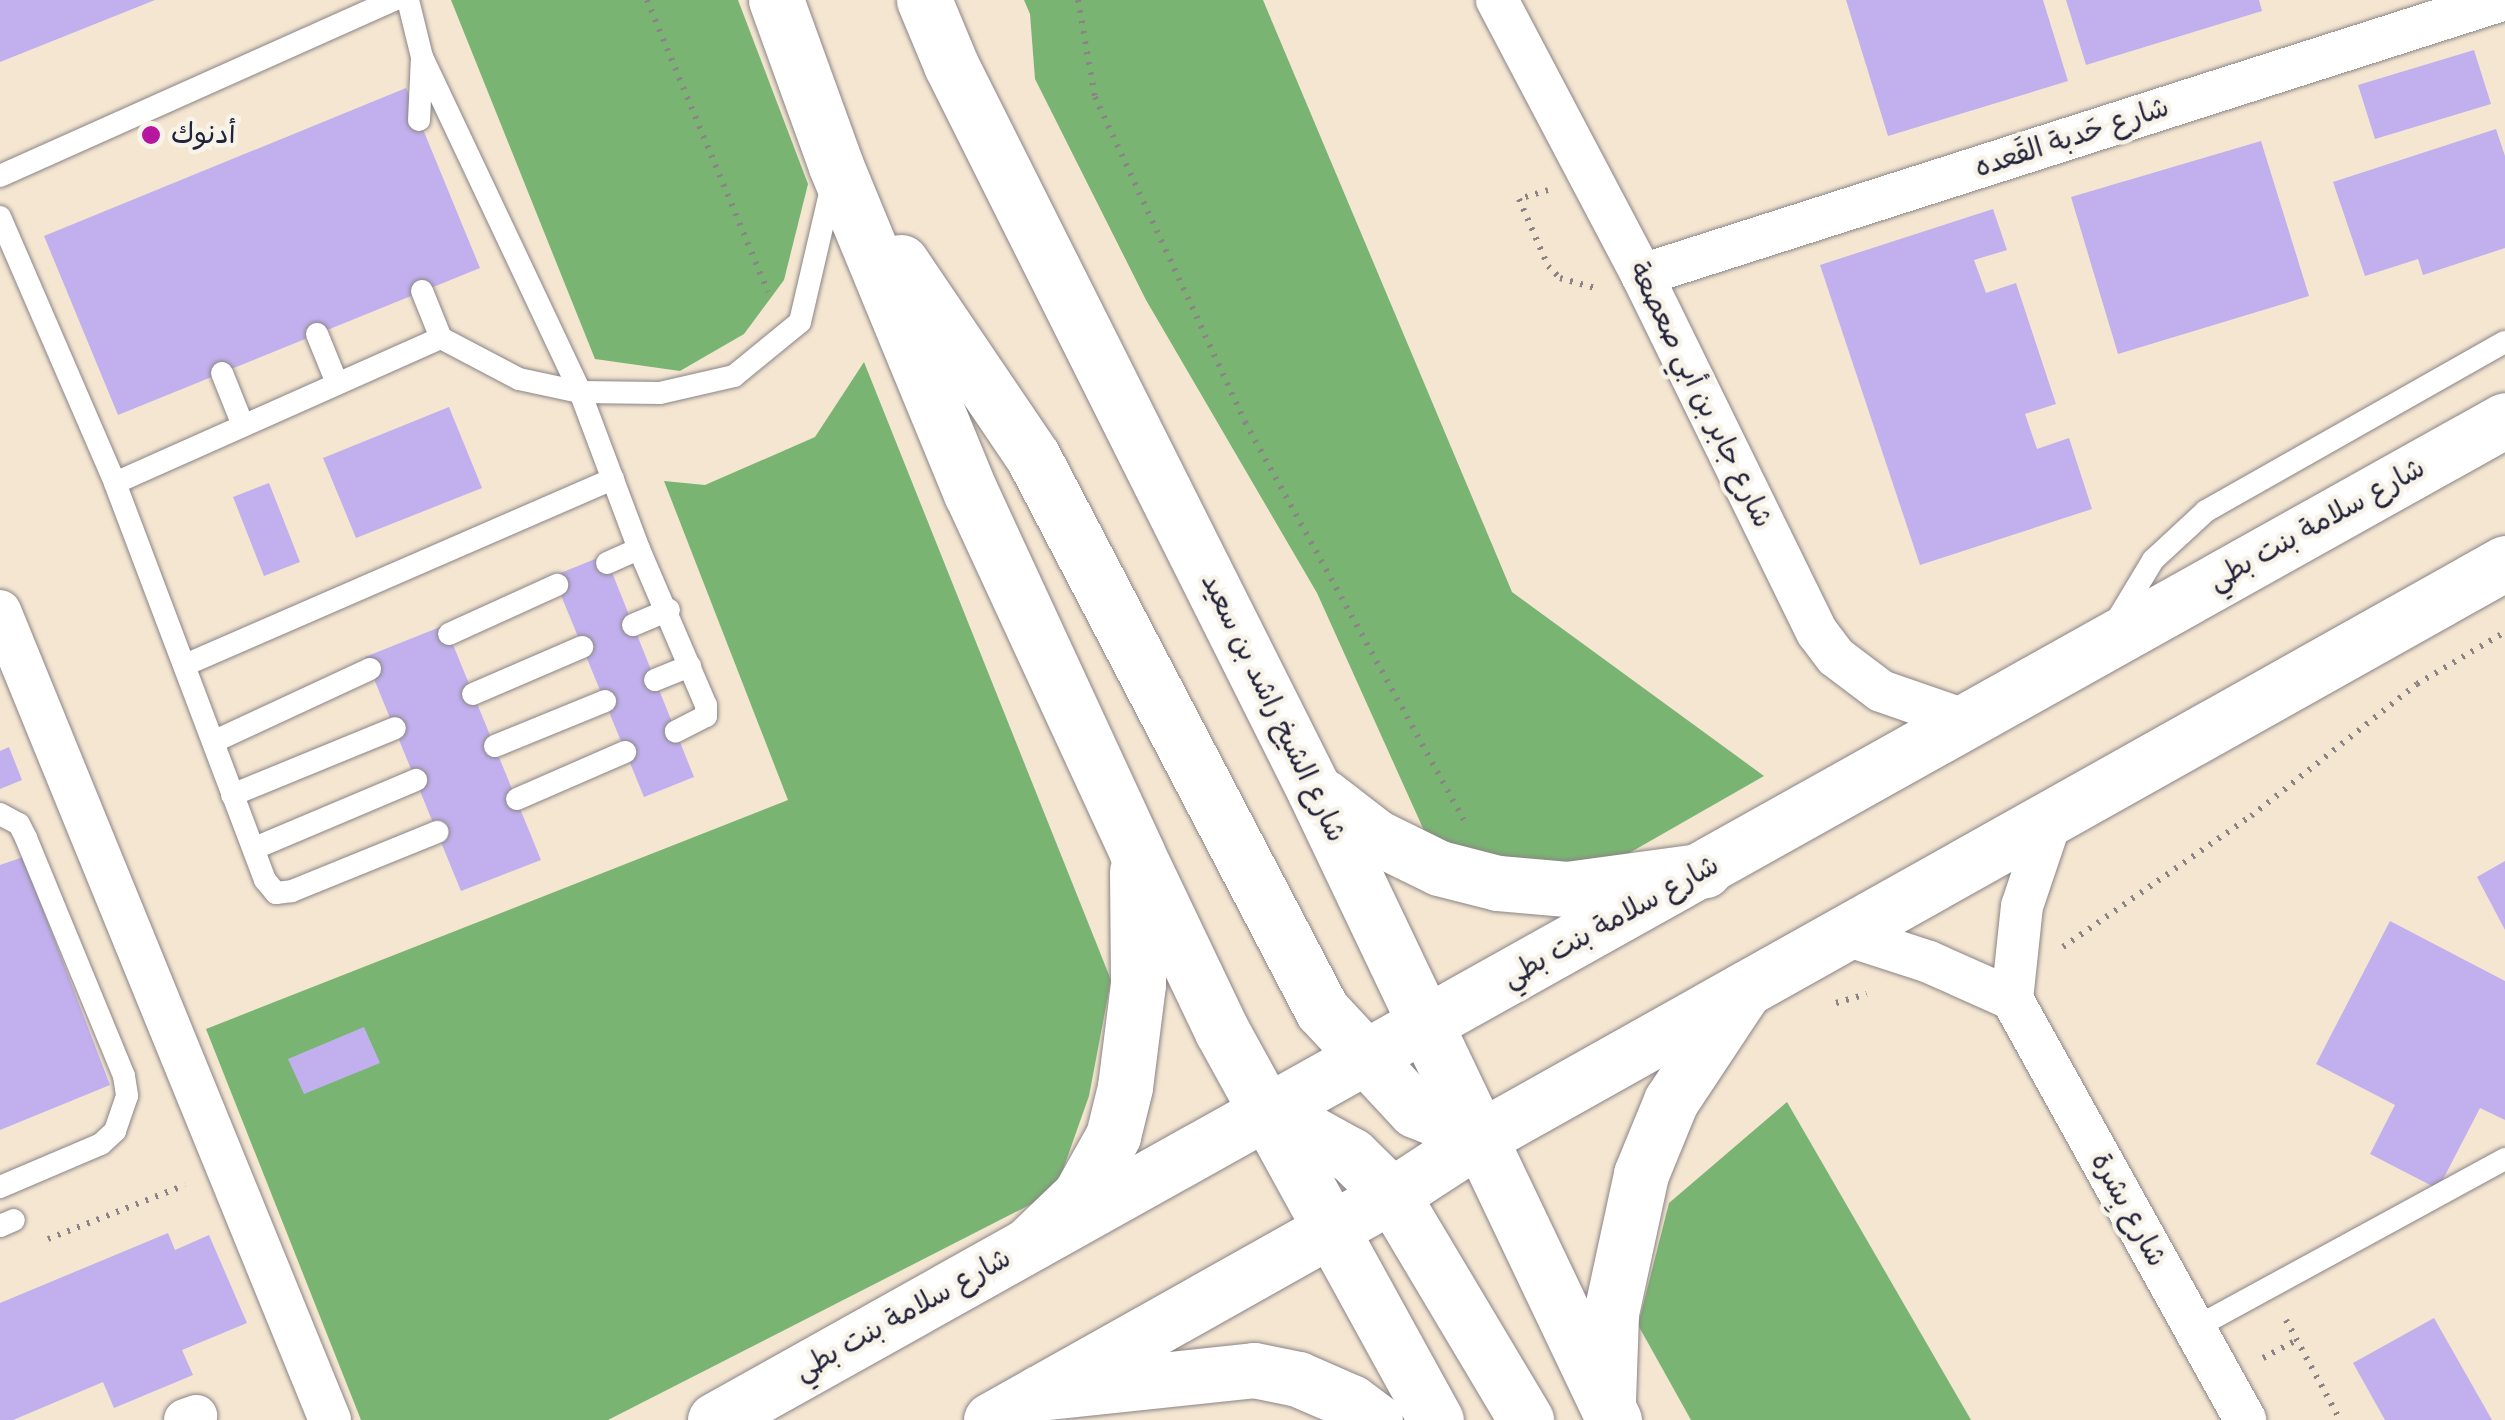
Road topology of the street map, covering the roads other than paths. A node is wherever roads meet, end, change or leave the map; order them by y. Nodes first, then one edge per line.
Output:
1 (394, 0) edge
2 (408, 0) edge
3 (776, 0) edge
4 (924, 0) edge
5 (1498, 0) edge
6 (2502, 0) edge
7 (422, 57) junction
8 (420, 120) dead end
9 (836, 166) junction
10 (0, 176) edge
11 (0, 218) edge
12 (1642, 275) junction
13 (422, 292) dead end
14 (317, 334) dead end
15 (441, 338) junction
16 (2505, 342) edge
17 (222, 372) dead end
18 (337, 383) junction
19 (580, 392) junction
20 (2505, 420) edge
21 (242, 423) junction
22 (612, 479) junction
23 (114, 483) junction
24 (639, 548) junction
25 (608, 562) dead end
26 (2505, 563) edge
27 (558, 585) dead end
28 (669, 610) junction
29 (0, 612) edge
30 (633, 625) dead end
31 (449, 634) dead end
32 (2106, 644) junction
33 (582, 647) dead end
34 (185, 665) junction
35 (690, 666) junction
36 (370, 669) dead end
37 (655, 680) dead end
38 (473, 694) dead end
39 (605, 701) dead end
40 (1967, 721) junction
41 (395, 728) dead end
42 (676, 732) dead end
43 (215, 740) junction
44 (495, 746) dead end
45 (625, 752) dead end
46 (416, 780) dead end
47 (1314, 790) junction
48 (232, 795) junction
49 (516, 799) dead end
50 (0, 814) edge
51 (2052, 818) junction
52 (437, 832) dead end
53 (255, 848) junction
54 (1137, 853) junction
55 (1705, 870) junction
56 (1843, 934) junction
57 (1745, 989) junction
58 (2012, 999) junction
59 (1426, 1026) junction
60 (1362, 1058) junction
61 (1269, 1110) junction
62 (1480, 1137) junction
63 (2505, 1159) edge
64 (0, 1186) edge
65 (1392, 1195) junction
66 (1331, 1229) junction
67 (1030, 1244) junction
68 (2194, 1330) junction
69 (1039, 1393) junction
70 (1611, 1414) edge
71 (330, 1420) edge
72 (715, 1420) edge
73 (991, 1420) edge
74 (1375, 1420) edge
75 (1436, 1420) edge
76 (1526, 1420) edge
77 (2246, 1420) edge

1 - 10 lane
2 - 7 lane
3 - 9 main road
4 - 47 main road, شارع الشيخ راشد بن سعيد
5 - 12 street, شارع جابر بن أبي صعصعة
6 - 12 street, شارع حَدبة القَعده
7 - 8 lane
7 - 19 lane
9 - 19 lane
9 - 54 main road
9 - 60 main road
11 - 23 lane
12 - 40 street, شارع جابر بن أبي صعصعة
13 - 15 lane
14 - 18 lane
15 - 18 lane
15 - 19 lane
16 - 32 lane
17 - 21 lane
18 - 21 lane
19 - 22 lane
20 - 32 main road, شارع سلامة بنت بطي
21 - 23 lane
22 - 24 lane
22 - 34 lane
23 - 34 lane
24 - 25 lane
24 - 28 lane
26 - 51 main road
27 - 31 lane
28 - 30 lane
28 - 35 lane
29 - 71 street
32 - 40 main road, شارع سلامة بنت بطي
33 - 38 lane
34 - 43 lane
35 - 37 lane
35 - 42 lane
36 - 43 lane
39 - 44 lane
40 - 55 main road, شارع سلامة بنت بطي
41 - 48 lane
43 - 48 lane
45 - 49 lane
46 - 53 lane
47 - 55 main road
47 - 59 main road, شارع الشيخ راشد بن سعيد
48 - 53 lane
50 - 64 lane
51 - 56 main road
51 - 58 street
52 - 53 lane
54 - 61 main road
54 - 67 main road
55 - 59 main road, شارع سلامة بنت بطي
56 - 57 main road
56 - 58 street
57 - 62 main road
57 - 70 main road
58 - 68 street, شارع بِشرة
59 - 60 main road, شارع سلامة بنت بطي
59 - 62 main road, شارع الشيخ راشد بن سعيد
60 - 61 main road, شارع سلامة بنت بطي
60 - 62 main road
61 - 65 main road
61 - 66 main road
61 - 67 main road, شارع سلامة بنت بطي
62 - 65 main road
62 - 70 main road, شارع الشيخ راشد بن سعيد
63 - 68 lane
65 - 66 main road
65 - 76 main road
66 - 69 main road
66 - 75 main road
67 - 72 main road, شارع سلامة بنت بطي
68 - 77 street, شارع بِشرة
69 - 73 main road
69 - 74 main road

